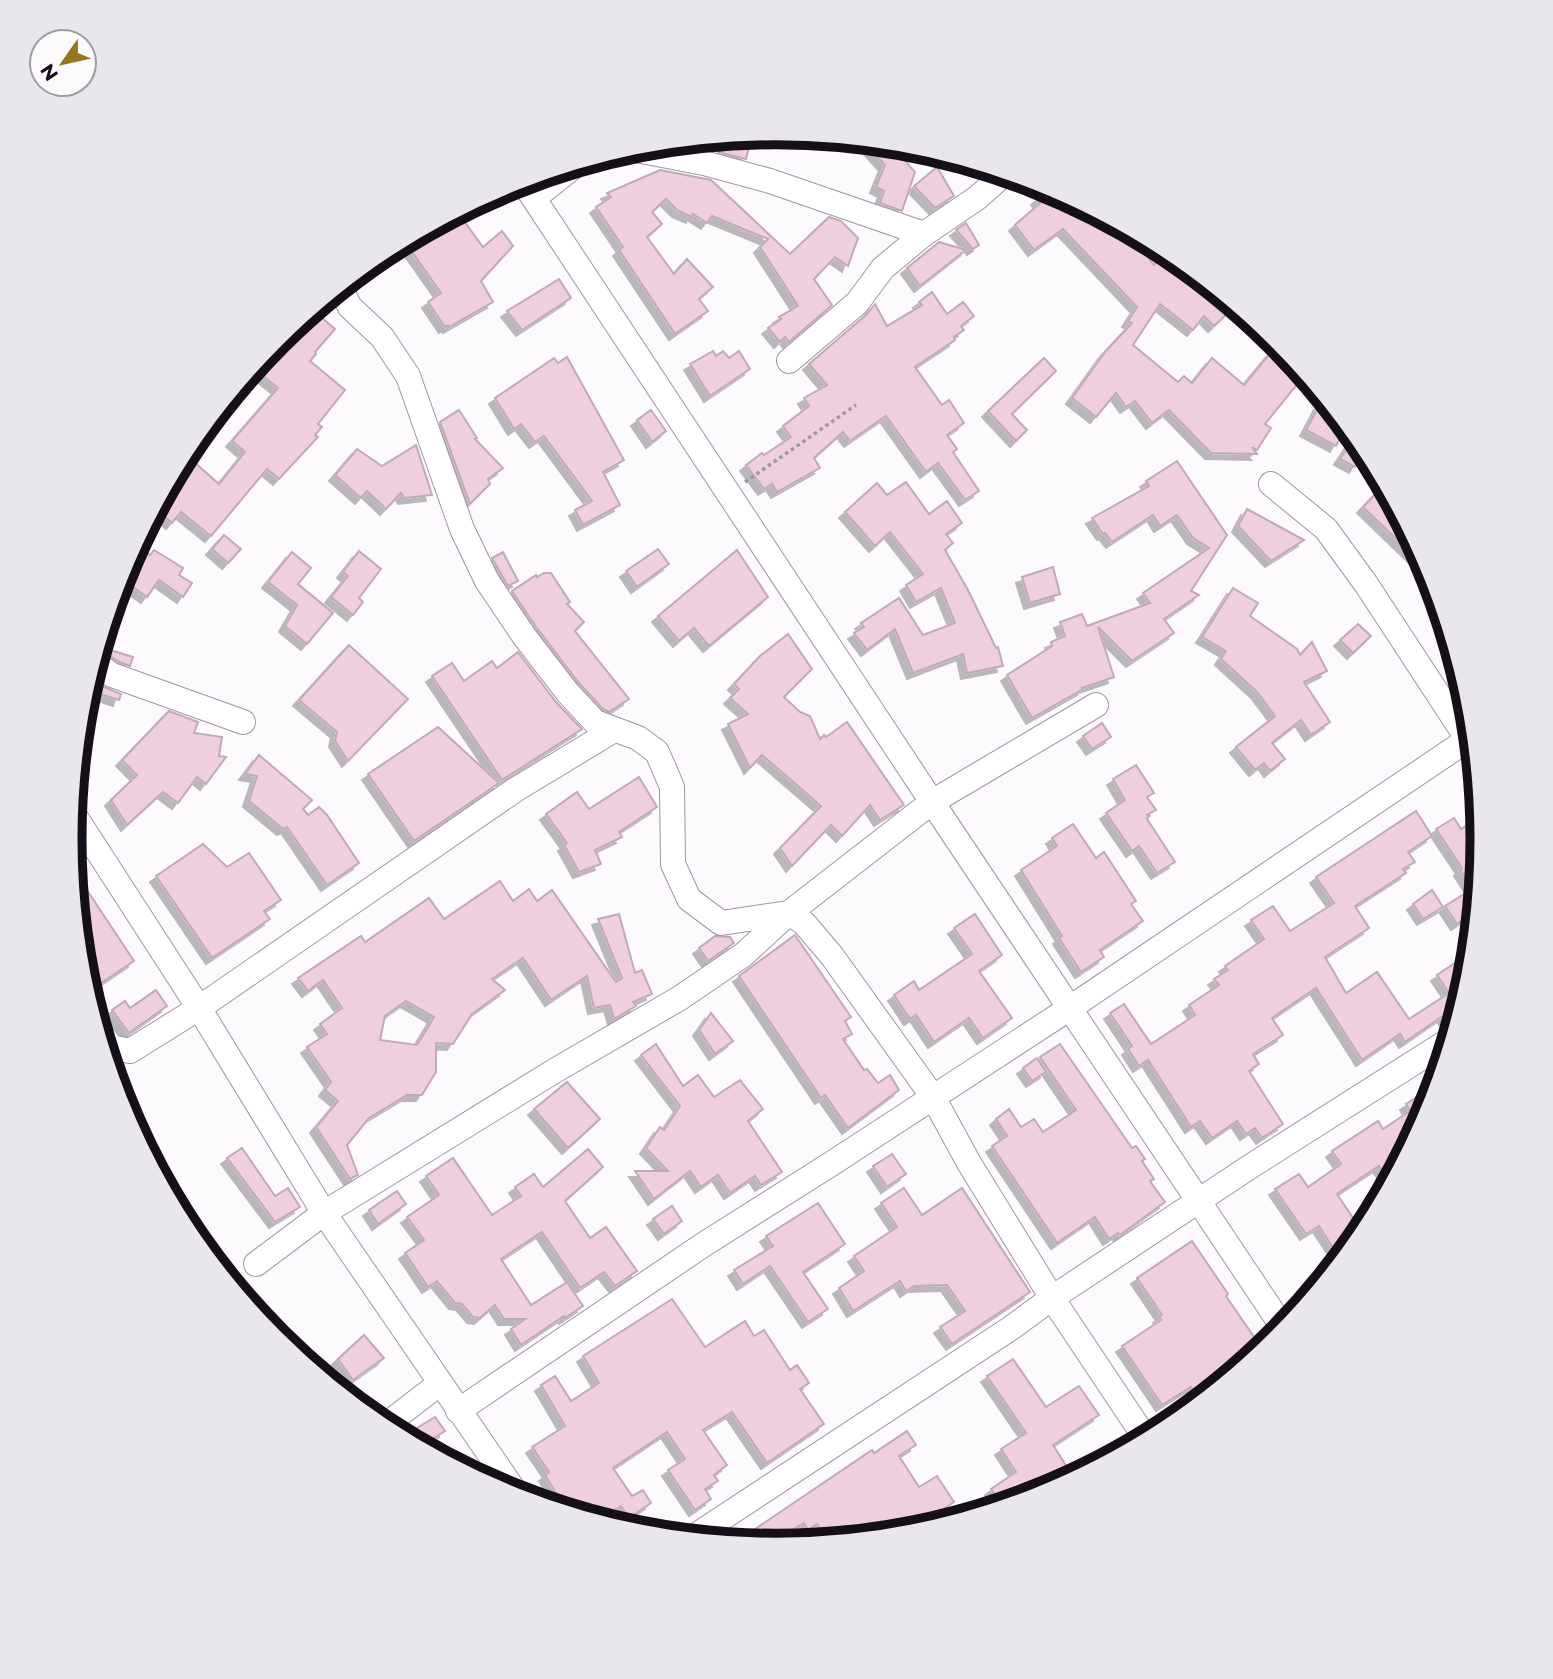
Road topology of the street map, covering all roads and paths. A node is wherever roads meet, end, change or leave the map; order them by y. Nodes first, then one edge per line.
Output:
1 (663, 155) edge
2 (996, 181) edge
3 (530, 191) edge
4 (924, 234) junction
5 (345, 297) edge
6 (789, 361) dead end
7 (856, 405) dead end
8 (1271, 484) dead end
9 (729, 492) junction
10 (104, 669) edge
11 (1096, 705) dead end
12 (243, 722) dead end
13 (1461, 725) edge
14 (614, 730) junction
15 (1465, 747) edge
16 (932, 802) junction
17 (83, 828) edge
18 (789, 913) junction
19 (199, 1008) junction
20 (1070, 1008) junction
21 (1439, 1047) edge
22 (114, 1048) edge
23 (933, 1097) junction
24 (1198, 1203) junction
25 (324, 1213) junction
26 (256, 1264) dead end
27 (1052, 1298) junction
28 (1277, 1319) edge
29 (439, 1384) junction
30 (458, 1411) junction
31 (394, 1419) edge
32 (1140, 1431) edge
33 (506, 1479) edge
34 (705, 1530) edge

1 - 4 street
2 - 4 street
3 - 9 street
4 - 6 street
5 - 14 street
7 - 9 path
8 - 13 street
9 - 16 street
10 - 12 street
11 - 16 street
14 - 18 street
14 - 19 street
15 - 20 street
16 - 18 street
16 - 20 street
17 - 19 street
18 - 23 street
18 - 25 street
19 - 22 street
19 - 25 street
20 - 23 street
20 - 24 street
21 - 24 street
23 - 27 street
23 - 30 street
24 - 27 street
24 - 28 street
25 - 26 street
25 - 29 street
27 - 32 street
27 - 34 street
29 - 30 street
29 - 31 street
30 - 33 street

